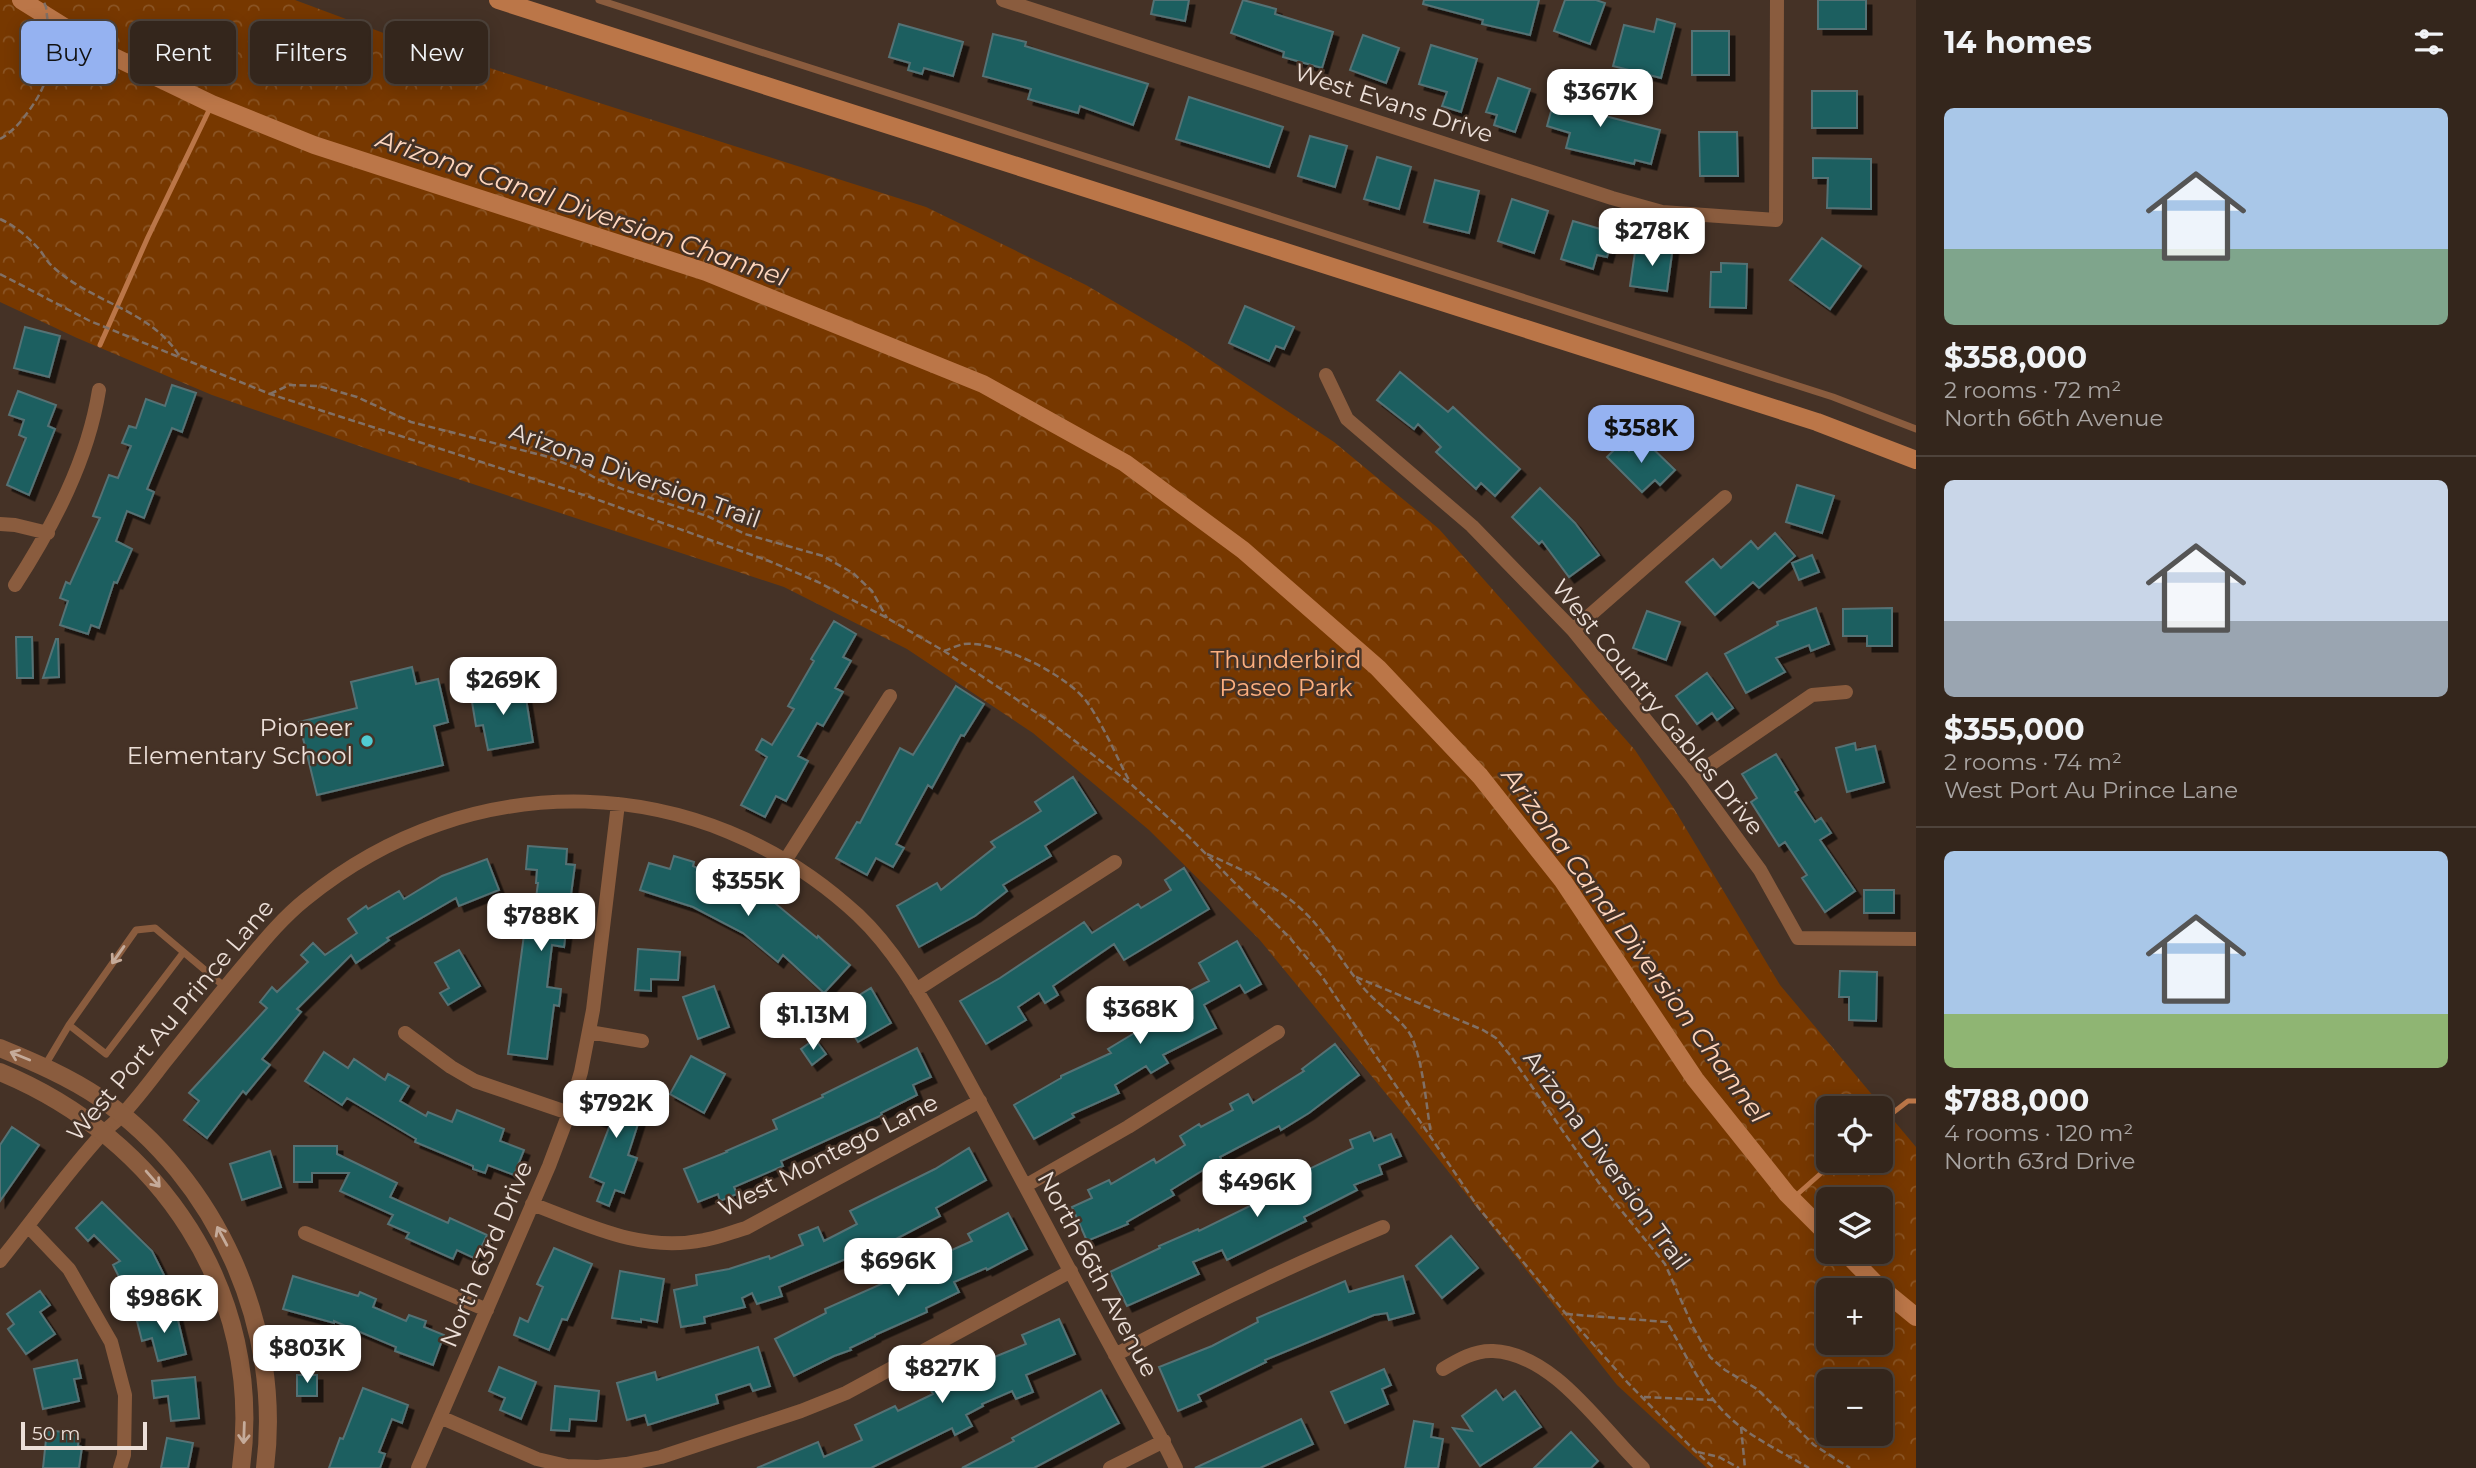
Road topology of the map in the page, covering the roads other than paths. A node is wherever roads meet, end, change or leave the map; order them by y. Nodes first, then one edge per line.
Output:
1 (599, 0) edge
2 (1003, 0) edge
3 (1777, 0) edge
4 (1326, 376) dead end
5 (99, 390) dead end
6 (1916, 429) edge
7 (1724, 497) dead end
8 (0, 524) edge
9 (48, 533) junction
10 (15, 585) dead end
11 (1573, 630) junction
12 (1846, 692) dead end
13 (890, 696) dead end
14 (1692, 777) junction
15 (618, 804) junction
16 (785, 861) junction
17 (1115, 862) dead end
18 (1916, 939) edge
19 (183, 953) junction
20 (225, 987) junction
21 (916, 990) junction
22 (69, 1025) junction
23 (589, 1032) junction
24 (1278, 1032) dead end
25 (405, 1033) dead end
26 (642, 1041) dead end
27 (0, 1048) edge
28 (44, 1067) junction
29 (0, 1072) edge
30 (32, 1087) junction
31 (980, 1101) junction
32 (569, 1113) junction
33 (122, 1115) junction
34 (104, 1131) junction
35 (1025, 1186) junction
36 (532, 1204) junction
37 (28, 1226) junction
38 (1383, 1227) dead end
39 (305, 1233) dead end
40 (0, 1262) edge
41 (1071, 1271) junction
42 (487, 1310) junction
43 (1115, 1354) junction
44 (1443, 1369) dead end
45 (440, 1417) junction
46 (1164, 1441) junction
47 (120, 1468) edge
48 (241, 1468) edge
49 (265, 1468) edge
50 (418, 1468) edge
51 (1110, 1468) edge
52 (1176, 1468) edge
53 (1643, 1468) edge

1 - 6 lane
2 - 3 street, West Evans Drive
4 - 11 street, West Country Gables Drive
5 - 9 street
7 - 11 street
8 - 9 street
9 - 10 street
11 - 14 street, West Country Gables Drive
12 - 14 street
13 - 16 street
14 - 18 street, West Country Gables Drive
15 - 16 street, West Port Au Prince Lane
15 - 20 street, West Port Au Prince Lane
15 - 23 street, North 63rd Drive
16 - 21 street, West Port Au Prince Lane
17 - 21 street
19 - 20 lane
19 -> 22 lane
19 - 22 lane
20 - 33 street, West Port Au Prince Lane
21 - 31 street, West Port Au Prince Lane
22 - 28 lane
23 - 26 street
23 - 32 street, North 63rd Drive
24 - 35 street
25 - 32 street
28 -> 27 street
28 - 30 street
28 - 33 street
29 - 30 street
30 - 34 street
31 - 35 street, North 66th Avenue
31 - 36 street, West Montego Lane
32 - 36 street, North 63rd Drive
33 - 34 street, West Port Au Prince Lane
49 -> 33 street
34 - 37 street, West Port Au Prince Lane
34 -> 48 street
35 - 41 street, North 66th Avenue
36 - 42 street, North 63rd Drive
37 - 40 street, West Port Au Prince Lane
37 - 47 street
38 - 43 street
39 - 42 street
41 - 43 street, North 66th Avenue
41 - 45 street
42 - 45 street, North 63rd Drive
43 - 46 street, North 66th Avenue
44 - 53 street
45 - 50 street, North 63rd Drive
46 - 51 street
46 - 52 street, North 66th Avenue

